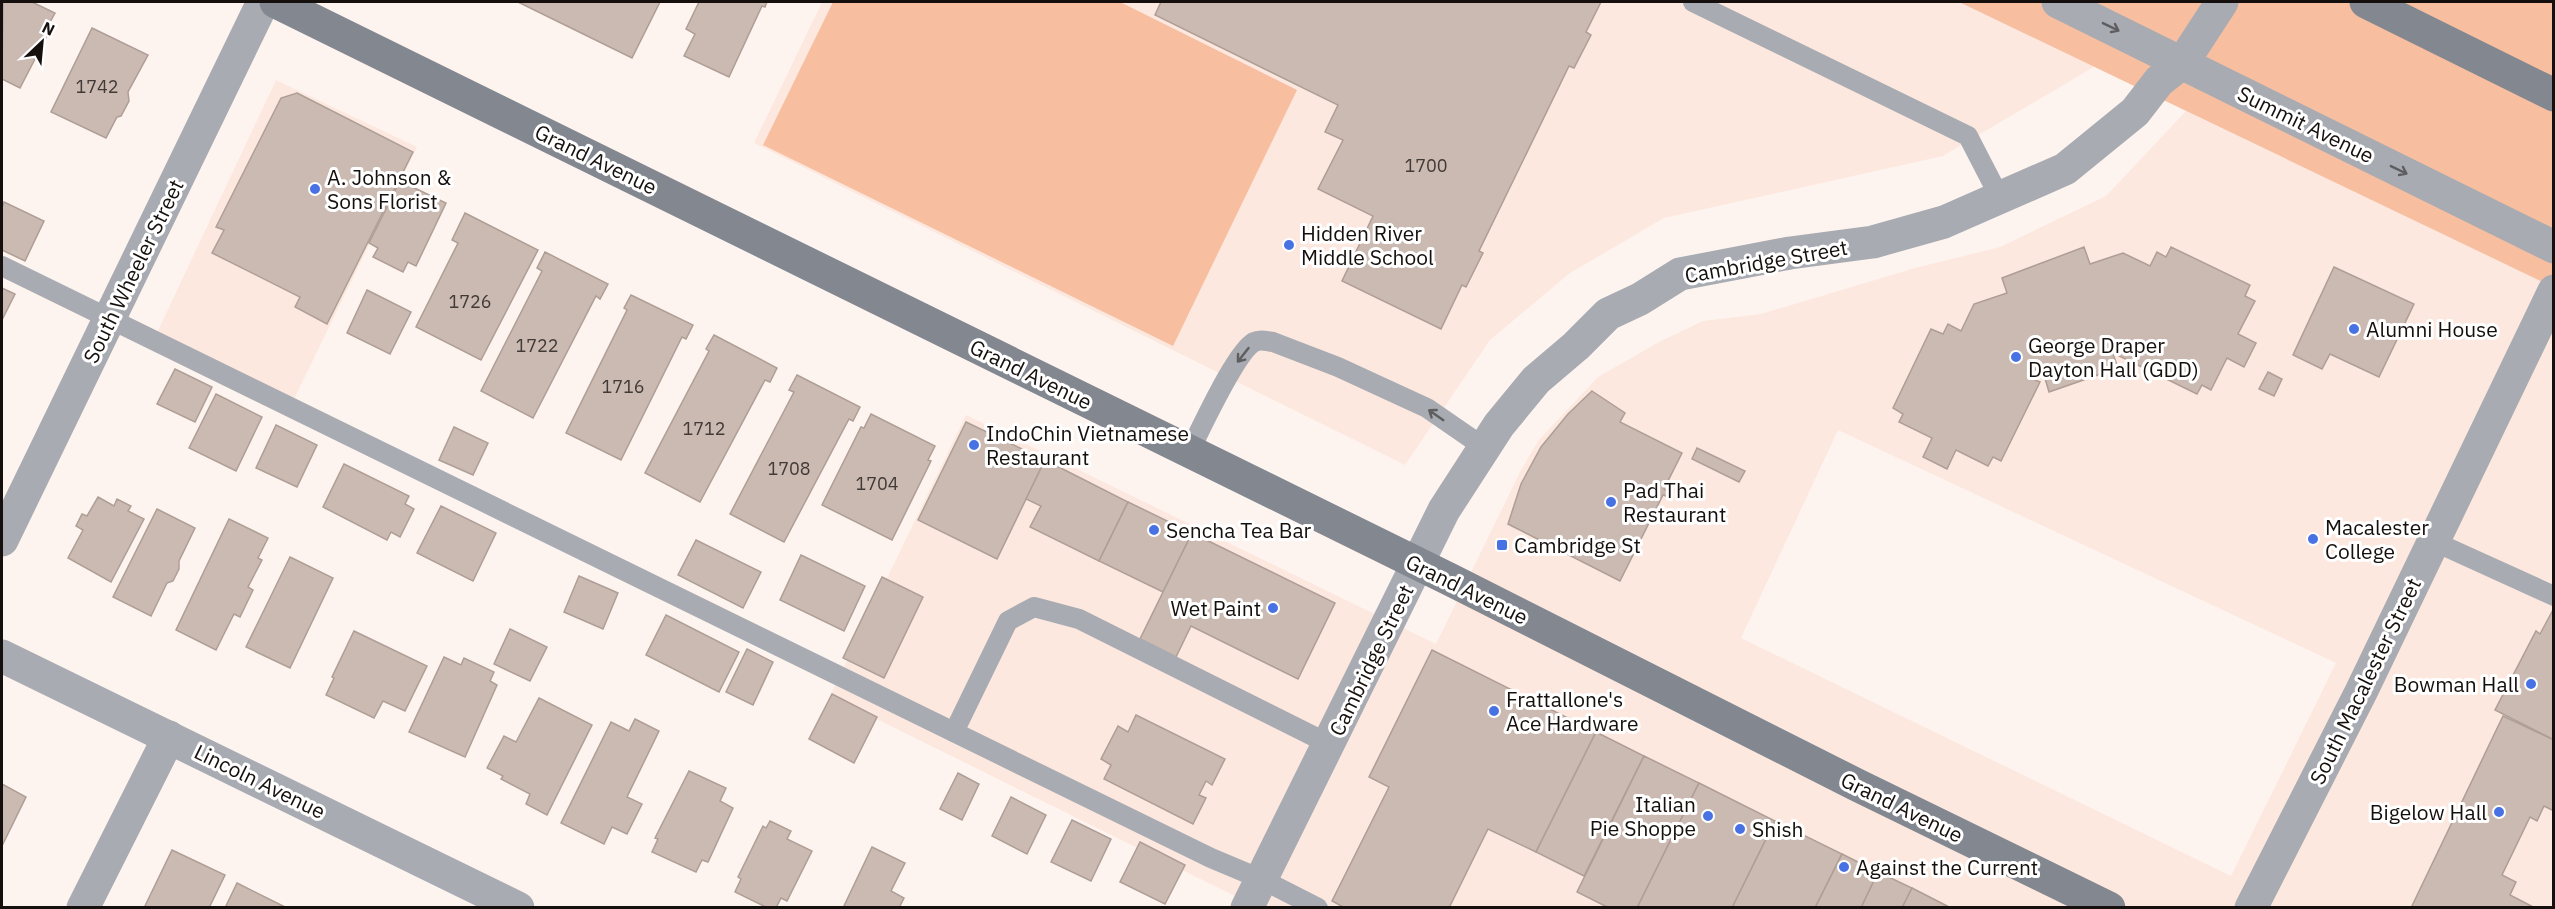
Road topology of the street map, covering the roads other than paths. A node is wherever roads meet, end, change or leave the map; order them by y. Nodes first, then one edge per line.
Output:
1 (263, 2) edge
2 (276, 2) edge
3 (1692, 2) edge
4 (2058, 2) edge
5 (2222, 2) edge
6 (2366, 2) edge
7 (2183, 62) junction
8 (2553, 95) edge
9 (2000, 198) junction
10 (2553, 247) edge
11 (2, 266) edge
12 (2553, 291) edge
13 (111, 318) junction
14 (1485, 448) junction
15 (1189, 452) junction
16 (2, 540) edge
17 (2433, 541) junction
18 (1418, 565) junction
19 (2553, 596) edge
20 (2, 656) edge
21 (954, 732) junction
22 (169, 737) junction
23 (1329, 744) junction
24 (1254, 893) edge
25 (83, 908) edge
26 (518, 908) edge
27 (1318, 908) edge
28 (2109, 908) edge
29 (2251, 908) edge

1 - 13 street, South Wheeler Street
2 - 15 main road, Grand Avenue
3 - 9 lane
4 -> 7 street, Summit Avenue
5 - 7 street, Cambridge Street
6 - 8 main road
7 - 9 street, Cambridge Street
7 -> 10 street, Summit Avenue
9 - 14 street, Cambridge Street
11 - 13 lane
12 - 17 street, South Macalester Street
13 - 16 street, South Wheeler Street
13 - 21 lane
14 -> 15 lane
14 - 18 street, Cambridge Street
15 - 18 main road, Grand Avenue
17 - 19 lane
17 - 29 street, South Macalester Street
18 - 23 street, Cambridge Street
18 - 28 main road, Grand Avenue
20 - 22 street, Lincoln Avenue
21 - 23 lane
21 - 24 lane
22 - 25 street
22 - 26 street, Lincoln Avenue
23 - 24 street, Cambridge Street
24 - 27 lane

